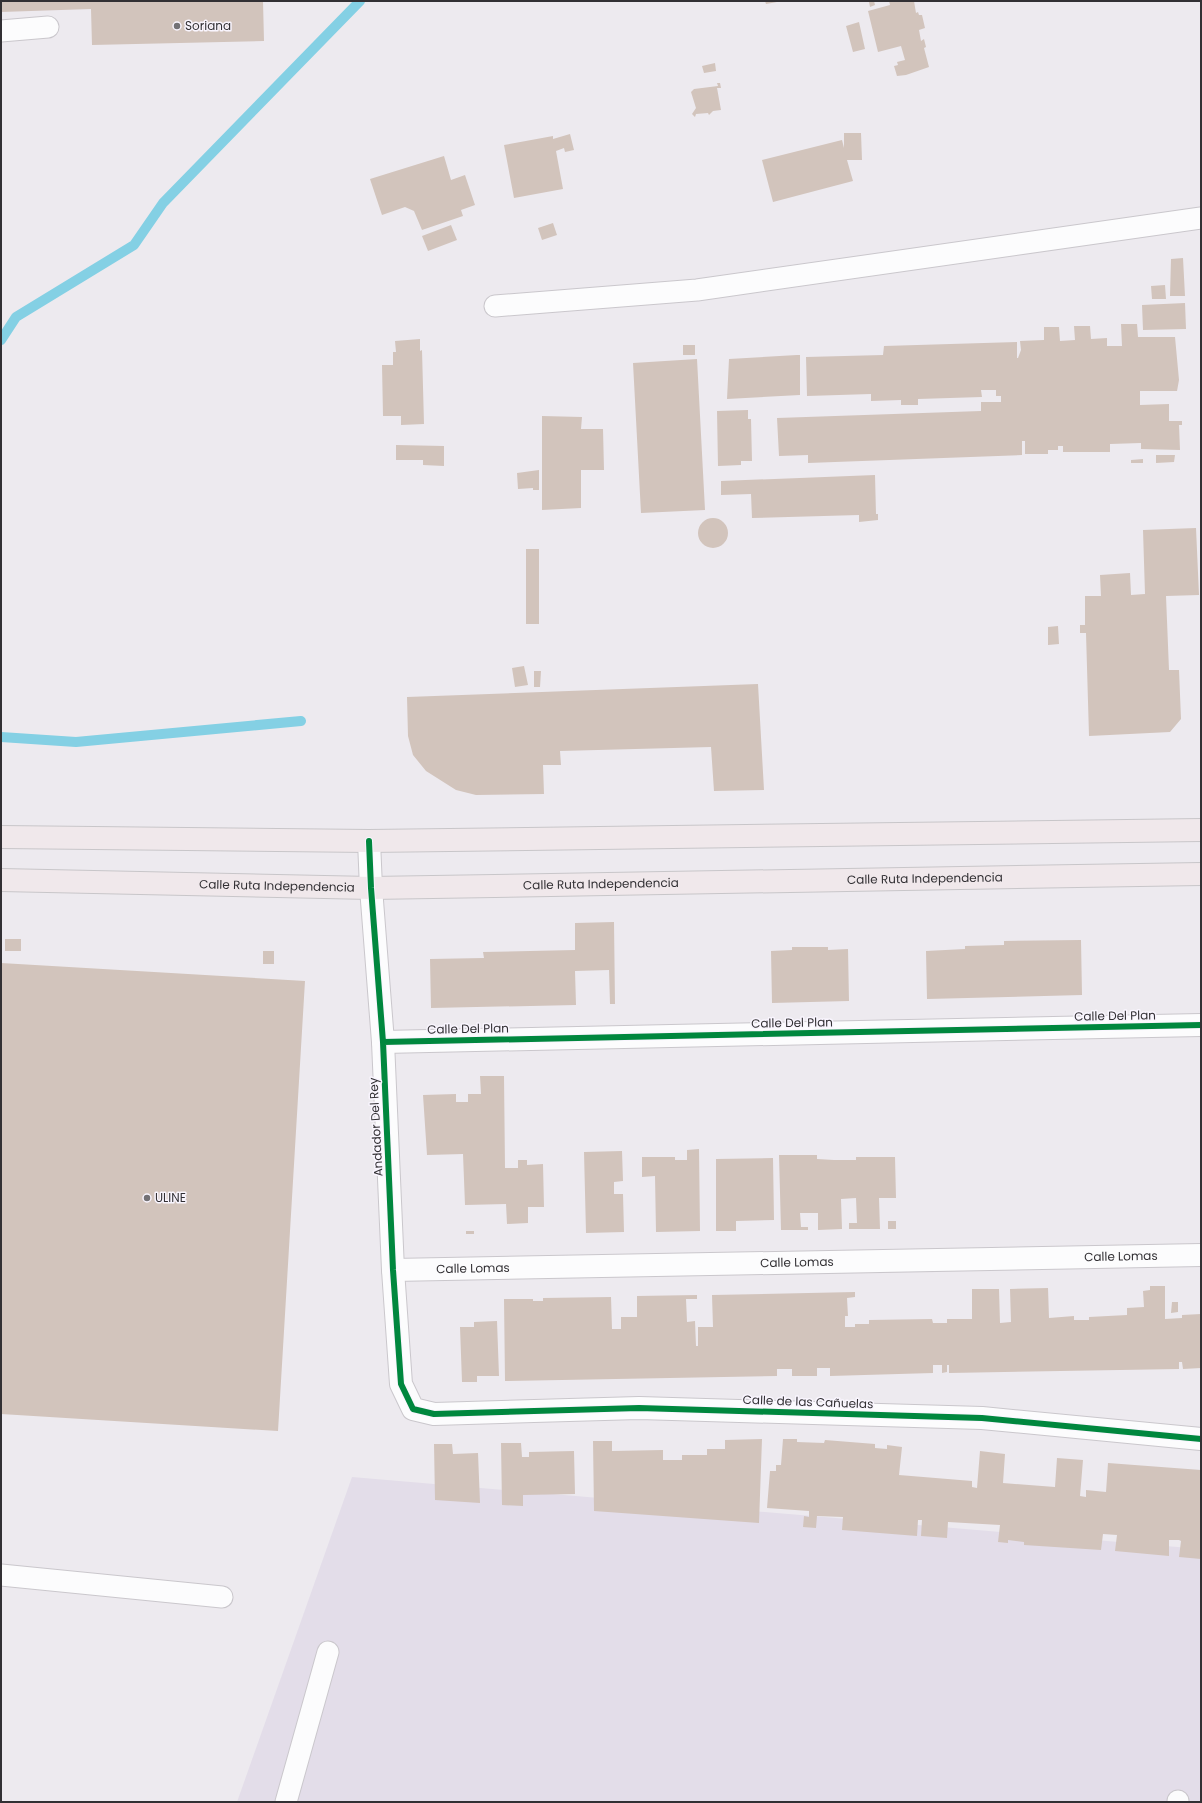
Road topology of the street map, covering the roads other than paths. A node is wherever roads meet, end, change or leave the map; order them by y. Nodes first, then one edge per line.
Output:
1 (48, 27) dead end
2 (1, 31) edge
3 (1201, 218) edge
4 (495, 306) dead end
5 (1201, 830) edge
6 (1, 837) edge
7 (369, 841) junction
8 (1201, 874) edge
9 (1, 880) edge
10 (371, 888) junction
11 (1201, 1025) edge
12 (383, 1042) junction
13 (1201, 1255) edge
14 (393, 1270) junction
15 (413, 1409) joint
16 (1201, 1439) edge
17 (1, 1575) edge
18 (222, 1598) dead end
19 (328, 1652) dead end
20 (286, 1802) edge

1 - 2 lane
3 - 4 lane
5 - 7 main road
6 - 7 main road
7 - 10 street, Andador Del Rey
8 - 10 main road, Calle Ruta Independencia
9 - 10 main road, Calle Ruta Independencia
10 - 12 street, Andador Del Rey
11 - 12 street, Calle Del Plan
12 - 14 street, Andador Del Rey
13 - 14 street, Calle Lomas
14 - 15 street, Andador Del Rey
15 - 16 street, Calle de las Cañuelas
17 - 18 lane
19 - 20 lane

